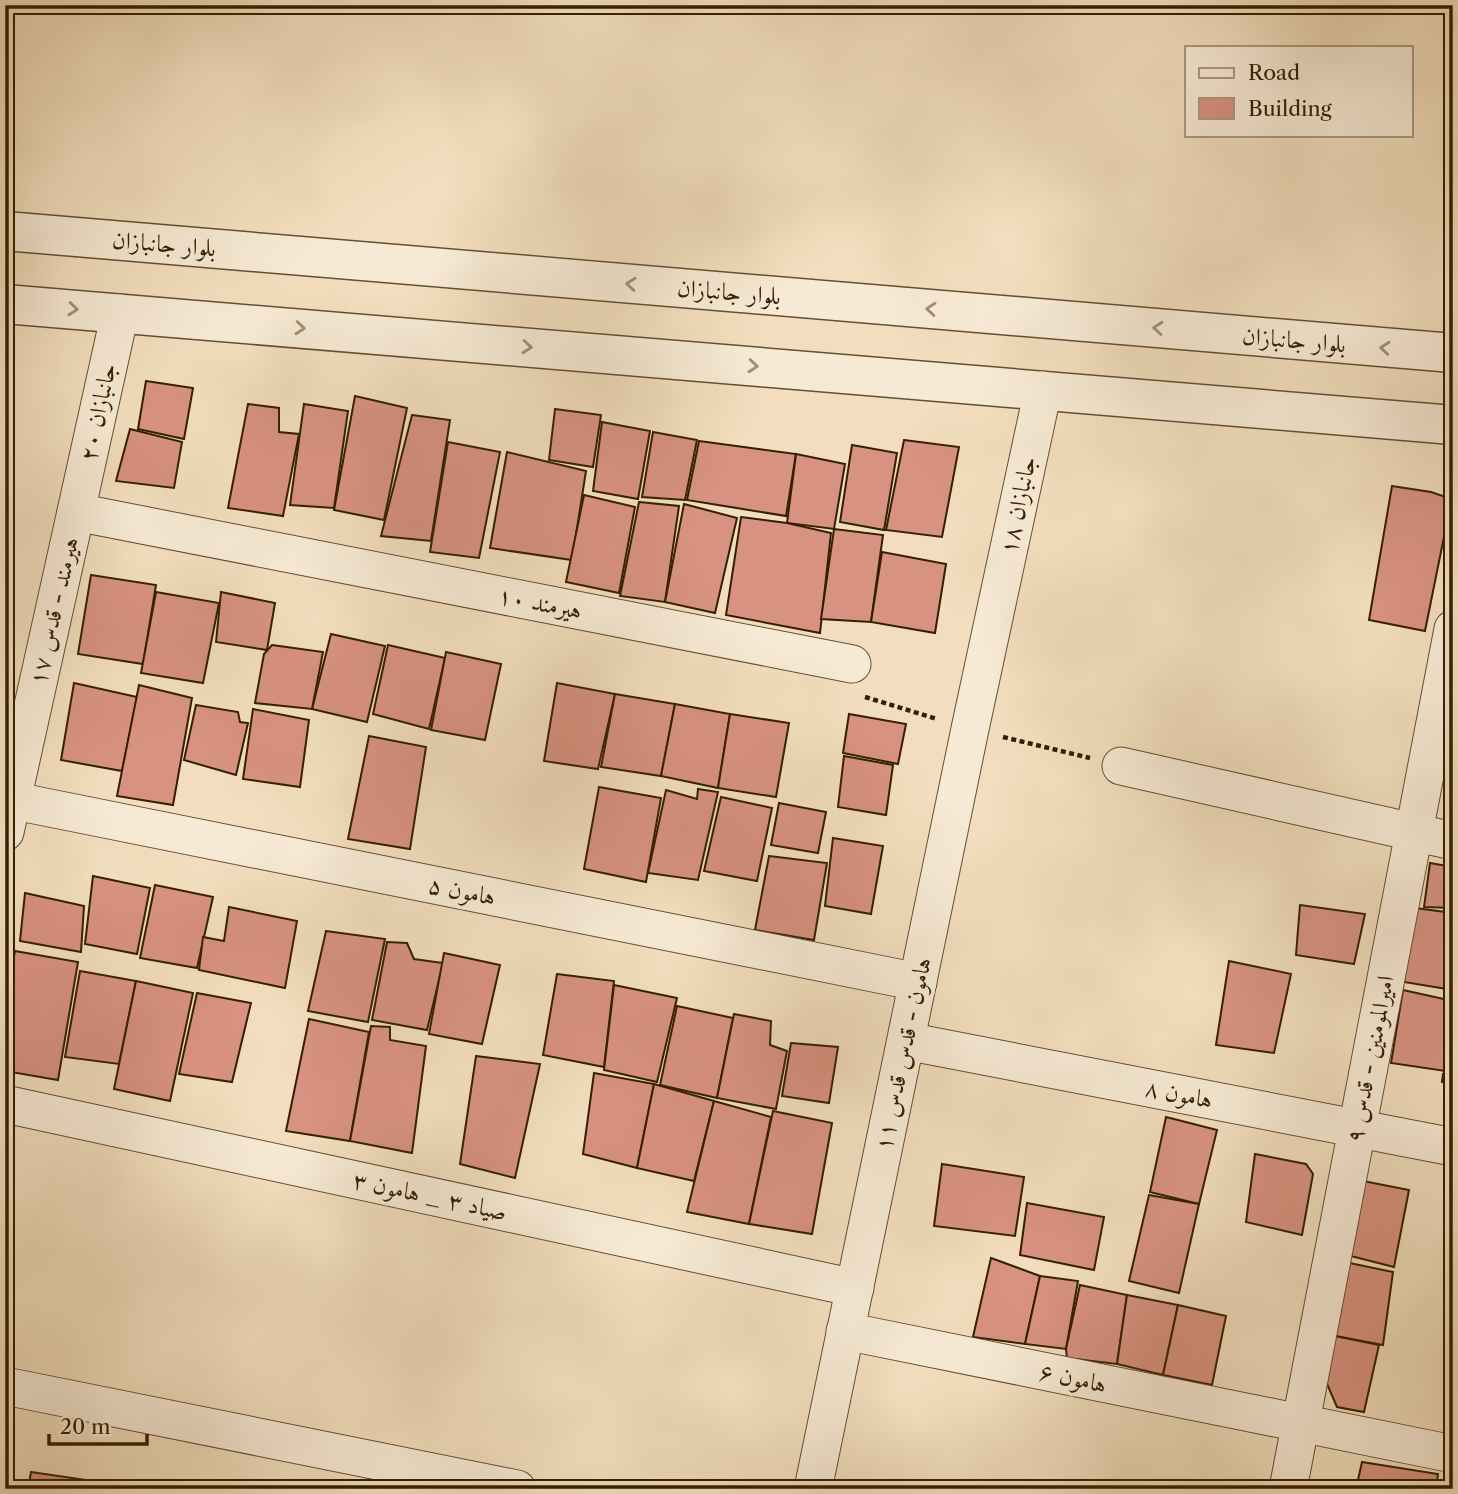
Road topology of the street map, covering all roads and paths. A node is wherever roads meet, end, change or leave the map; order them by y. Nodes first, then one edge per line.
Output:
1 (5, 231) edge
2 (5, 303) edge
3 (120, 313) junction
4 (1453, 353) edge
5 (1043, 390) junction
6 (1453, 425) edge
7 (76, 512) junction
8 (993, 620) joint
9 (1453, 629) edge
10 (852, 664) joint
11 (970, 729) junction
12 (1121, 766) joint
13 (7, 811) edge
14 (1414, 833) junction
15 (1453, 841) edge
16 (918, 982) junction
17 (906, 1041) junction
18 (5, 1104) edge
19 (1357, 1128) junction
20 (1453, 1147) edge
21 (855, 1288) junction
22 (845, 1331) junction
23 (5, 1386) edge
24 (1300, 1425) junction
25 (1453, 1454) edge
26 (460, 1483) edge
27 (517, 1489) edge
28 (813, 1489) edge
29 (1287, 1489) edge

4 -> 1 street, بلوار جانبازان
2 -> 3 street
3 -> 5 street
3 - 7 street, جانبازان ۲۰
5 - 6 street
5 - 8 street, جانبازان ۱۸
7 - 10 street, هیرمند ۱۰
7 - 13 street, هیرمند - قدس ۱۷
8 - 11 street, هامون - قدس قدس ۱۱
9 - 14 street, امیرالمومنین - قدس ۹
10 - 11 path
11 - 12 path
11 - 16 street, هامون - قدس قدس ۱۱
12 - 14 street
13 - 16 street, هامون ۵
14 - 15 street
14 - 19 street, امیرالمومنین - قدس ۹
16 - 17 street, هامون - قدس قدس ۱۱
17 - 19 street, هامون ۸
17 - 21 street, هامون - قدس قدس ۱۱
18 - 21 street, صیاد ۳ _ هامون ۳
19 - 20 street, هامون ۸
19 - 24 street, امیرالمومنین - قدس ۹
21 - 22 street, هامون - قدس قدس ۱۱
22 - 24 street, هامون ۶
22 - 28 street, هامون - قدس قدس ۱۱
23 - 26 street
24 - 25 street, هامون ۶
24 - 29 street, امیرالمومنین - قدس ۹
26 - 27 street

